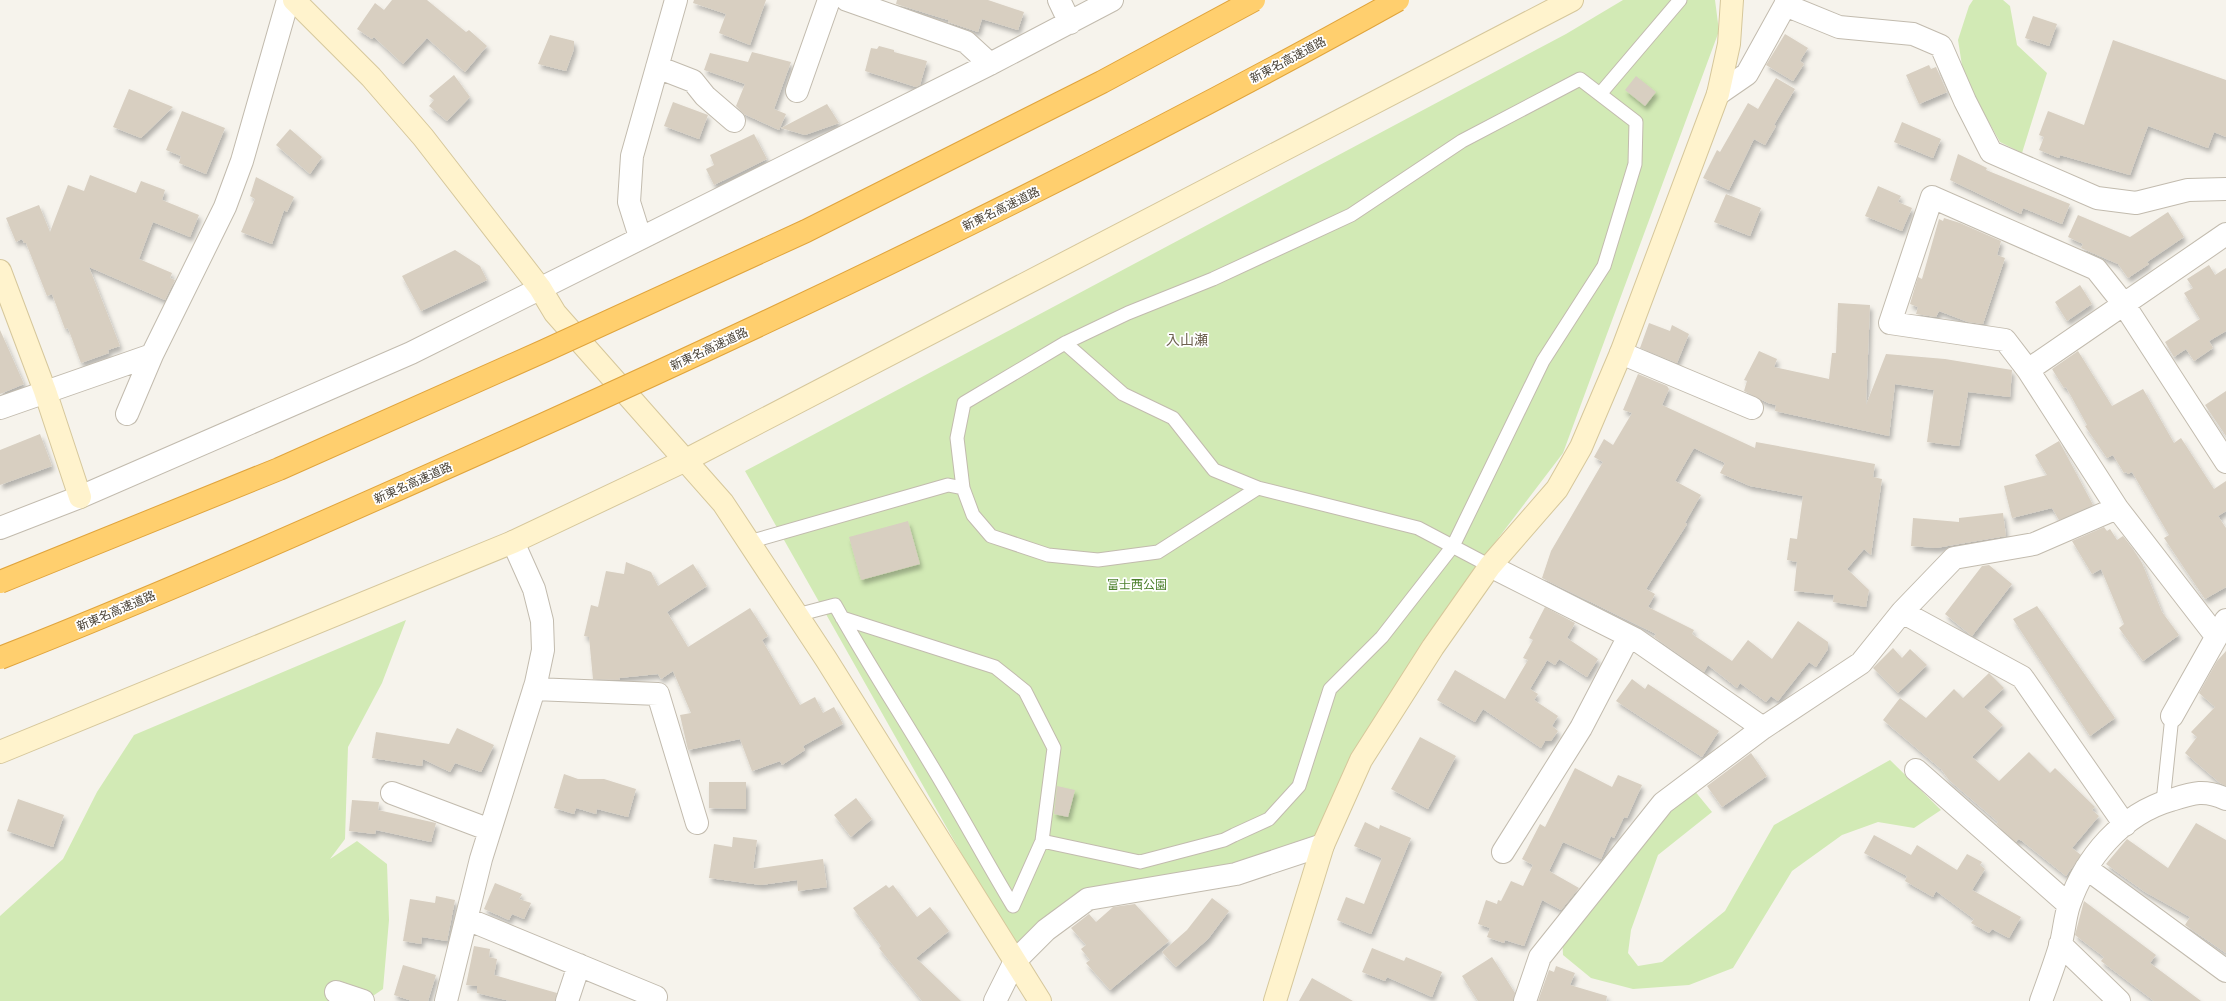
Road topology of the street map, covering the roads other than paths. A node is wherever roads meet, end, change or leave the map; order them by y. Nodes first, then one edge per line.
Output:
1 (288, 0) edge
2 (294, 0) edge
3 (676, 0) edge
4 (829, 0) edge
5 (847, 0) edge
6 (1059, 0) edge
7 (1112, 0) edge
8 (1254, 0) edge
9 (1398, 0) edge
10 (1572, 0) edge
11 (1680, 0) edge
12 (1732, 0) edge
13 (1786, 3) edge
14 (1070, 23) junction
15 (990, 64) junction
16 (657, 66) junction
17 (797, 91) dead end
18 (1600, 94) junction
19 (1718, 94) junction
20 (734, 121) dead end
21 (2226, 189) edge
22 (640, 237) junction
23 (2225, 238) edge
24 (0, 271) edge
25 (540, 288) junction
26 (2123, 303) junction
27 (1065, 344) junction
28 (1621, 353) junction
29 (152, 355) junction
30 (2028, 370) junction
31 (45, 391) junction
32 (0, 408) edge
33 (1752, 408) dead end
34 (126, 414) dead end
35 (686, 460) junction
36 (2226, 462) edge
37 (963, 488) junction
38 (1258, 488) junction
39 (80, 497) junction
40 (2117, 508) junction
41 (0, 528) edge
42 (513, 542) junction
43 (749, 542) junction
44 (1453, 546) junction
45 (1490, 566) junction
46 (0, 582) edge
47 (1902, 612) junction
48 (797, 615) junction
49 (842, 618) junction
50 (2223, 627) edge
51 (1629, 636) junction
52 (0, 658) edge
53 (534, 690) junction
54 (2172, 716) joint
55 (1763, 728) junction
56 (0, 752) edge
57 (1916, 770) dead end
58 (392, 793) dead end
59 (2226, 799) edge
60 (2163, 802) junction
61 (696, 823) dead end
62 (2125, 825) junction
63 (490, 830) junction
64 (1042, 841) junction
65 (1323, 844) junction
66 (1503, 852) dead end
67 (2086, 868) junction
68 (2069, 905) junction
69 (467, 919) junction
70 (2060, 944) junction
71 (1015, 961) junction
72 (579, 966) junction
73 (2226, 971) edge
74 (336, 992) dead end
75 (656, 997) dead end
76 (364, 1001) edge
77 (446, 1001) edge
78 (568, 1001) edge
79 (994, 1001) edge
80 (1040, 1001) edge
81 (1275, 1001) edge
82 (1525, 1001) edge
83 (2041, 1001) edge
84 (2119, 1001) edge

1 - 29 street
2 - 25 street
3 - 16 street
4 - 17 street
5 - 15 street
6 - 14 street
7 - 14 street
8 - 46 highway, bridge
9 - 52 highway, 新東名高速道路, bridge
10 - 35 street
11 - 18 lane
12 - 19 street
13 - 19 street
13 - 21 street
14 - 15 street
15 - 22 street
16 - 20 street
16 - 22 street
18 - 27 lane
18 - 44 lane
19 - 28 street
22 - 25 street
23 - 26 street
24 - 31 street
25 - 35 street
25 - 39 street
26 - 30 street
26 - 30 street
26 - 36 street
27 - 37 lane
27 - 38 lane
28 - 33 street
28 - 45 street
29 - 31 street
29 - 34 street
30 - 40 street
31 - 32 street
31 - 39 street
35 - 42 street
35 - 43 street
37 - 38 lane
37 - 43 lane
38 - 44 lane
39 - 41 street
40 - 47 street
40 - 50 street
42 - 53 street
42 - 56 street
43 - 48 street
44 - 45 lane
44 - 64 lane
45 - 51 street
45 - 65 street
47 - 55 street
47 - 62 street
48 - 49 lane
48 - 71 street
49 - 64 lane
49 - 64 lane
50 - 54 street
51 - 55 street
51 - 66 street
53 - 61 street
53 - 63 street
54 - 60 lane
55 - 82 street
57 - 68 street
58 - 63 street
59 - 60 street
60 - 62 street
62 - 67 street
63 - 69 street
65 - 71 street
65 - 81 street
67 - 68 street
67 - 73 street
68 - 70 street
69 - 72 street
69 - 77 street
70 - 83 street
70 - 84 street
71 - 79 street
71 - 80 street
72 - 75 street
72 - 78 street
74 - 76 street

